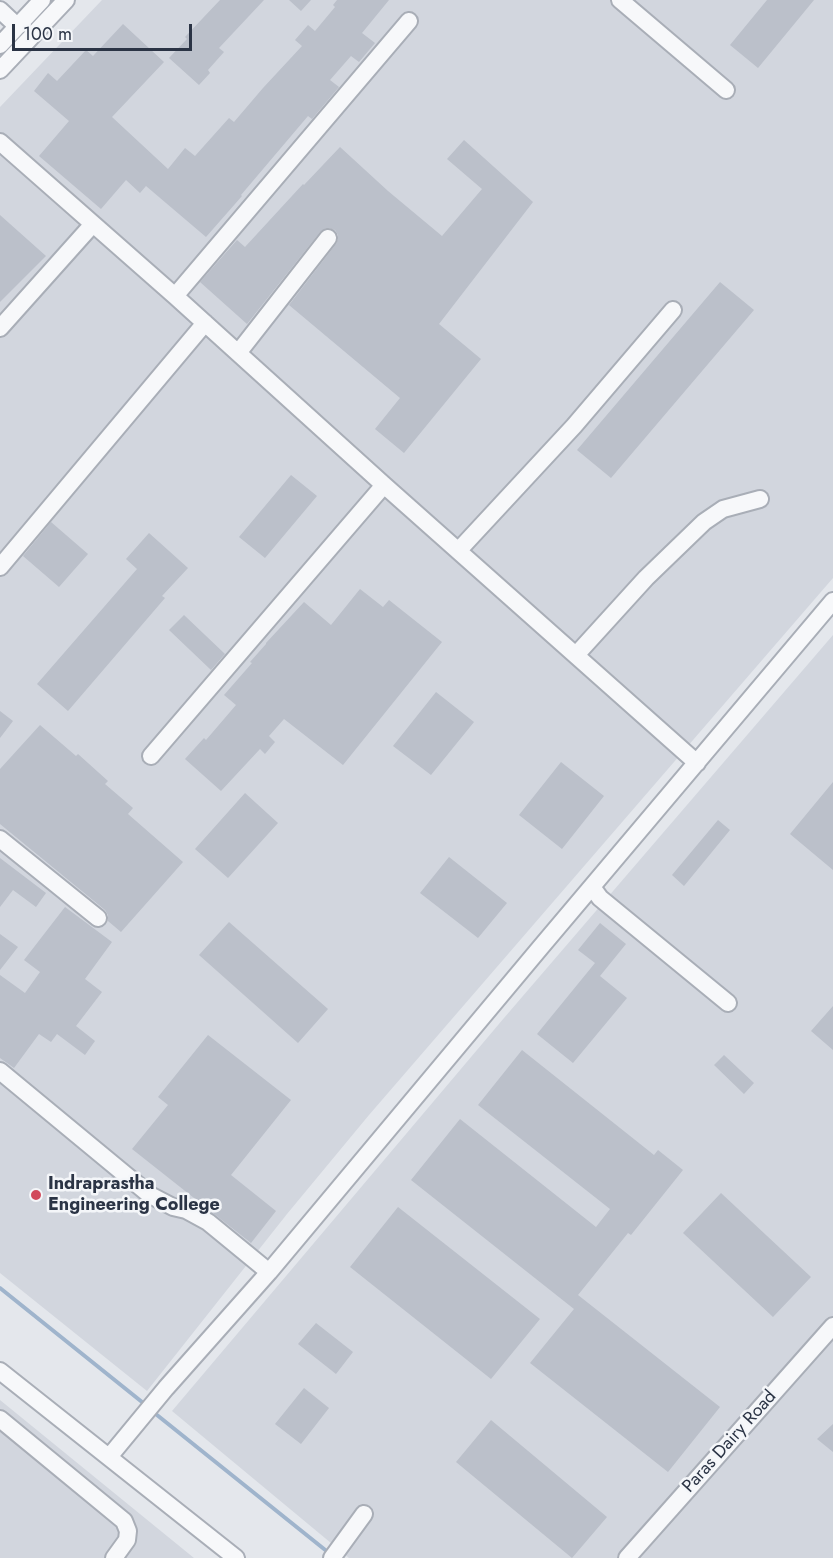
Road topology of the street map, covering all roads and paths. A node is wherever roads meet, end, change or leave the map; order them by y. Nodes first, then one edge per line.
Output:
1 (42, 0) edge
2 (66, 0) edge
3 (620, 0) edge
4 (0, 10) edge
5 (409, 21) dead end
6 (17, 26) junction
7 (0, 45) edge
8 (0, 70) edge
9 (726, 90) dead end
10 (0, 142) edge
11 (93, 224) junction
12 (328, 238) dead end
13 (175, 296) junction
14 (673, 310) dead end
15 (205, 323) junction
16 (0, 328) edge
17 (238, 353) junction
18 (384, 485) junction
19 (760, 499) dead end
20 (458, 550) junction
21 (0, 567) edge
22 (833, 601) edge
23 (576, 656) junction
24 (151, 756) dead end
25 (697, 763) junction
26 (0, 839) edge
27 (592, 887) junction
28 (98, 918) dead end
29 (728, 1003) dead end
30 (0, 1071) edge
31 (269, 1272) junction
32 (833, 1326) edge
33 (827, 1346) edge
34 (0, 1371) edge
35 (0, 1419) edge
36 (109, 1457) junction
37 (364, 1514) dead end
38 (114, 1558) edge
39 (236, 1558) edge
40 (332, 1558) edge
41 (627, 1558) edge

1 - 6 street
2 - 8 street
3 - 9 street
4 - 6 street
5 - 13 street
6 - 7 street
10 - 11 street
11 - 13 street
11 - 16 street
12 - 17 street
13 - 15 street
14 - 20 street
15 - 17 street
15 - 21 street
17 - 18 street
18 - 20 street
18 - 24 street
19 - 23 street
20 - 23 street
22 - 25 street
23 - 25 street
25 - 27 street
26 - 28 street
27 - 29 street
27 - 31 street
30 - 31 street
31 - 36 street
32 - 33 street, Paras Dairy Road
33 - 41 street, Paras Dairy Road
34 - 36 street
35 - 38 street
36 - 39 street
37 - 40 street

